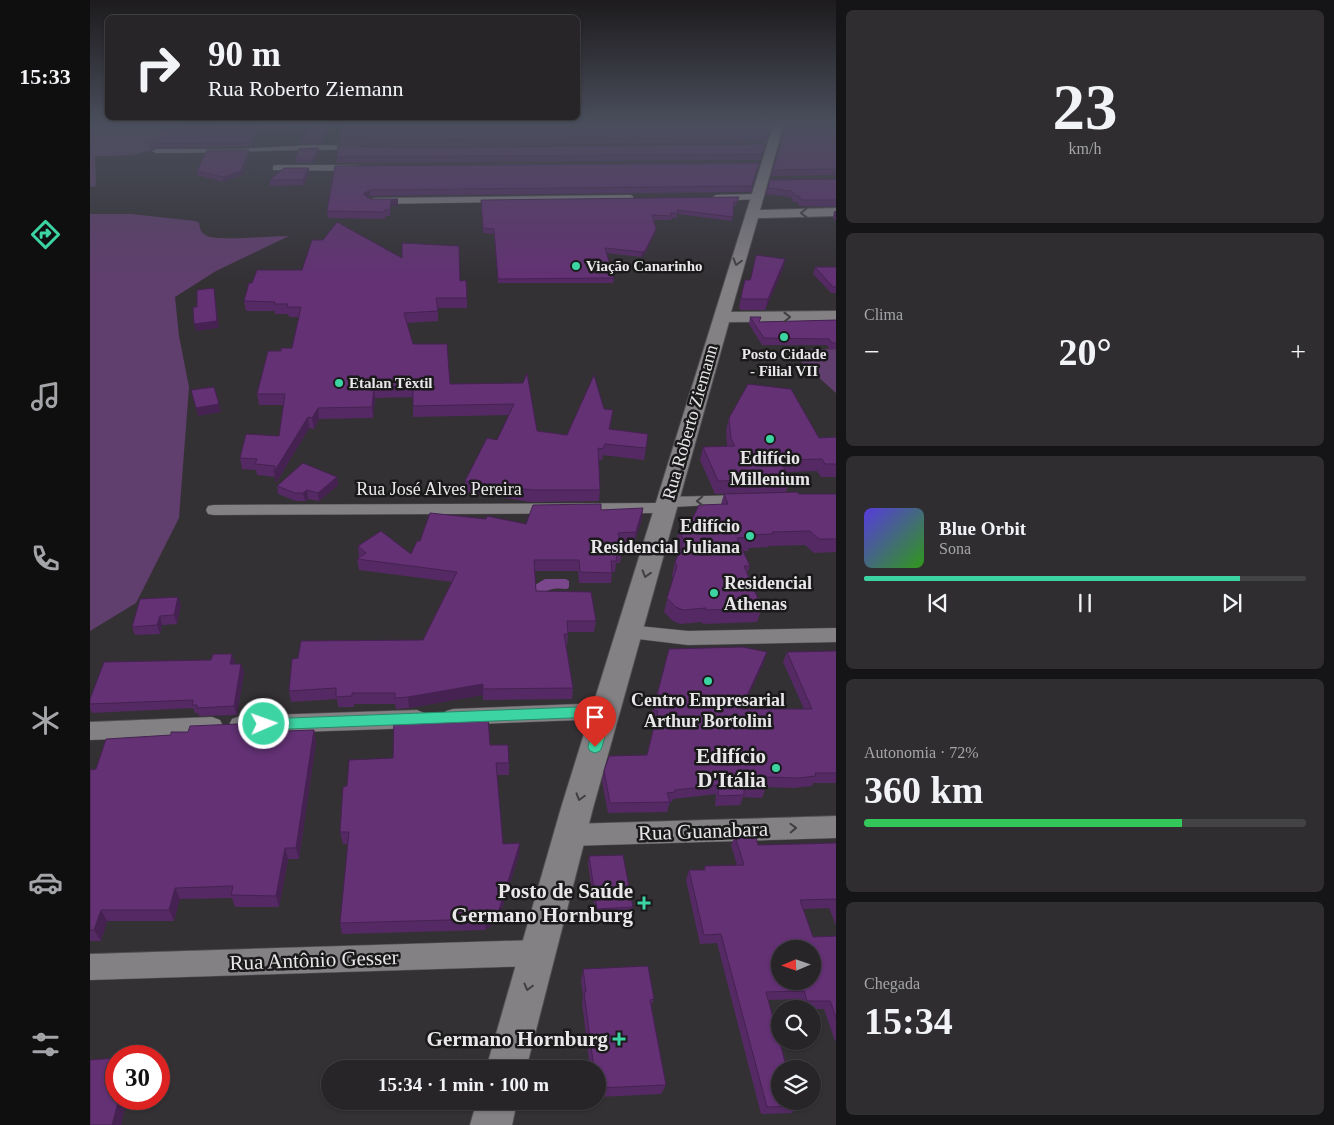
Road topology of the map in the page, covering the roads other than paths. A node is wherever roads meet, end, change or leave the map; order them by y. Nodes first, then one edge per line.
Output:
1 (765, 176) edge
2 (756, 197) junction
3 (644, 198) edge
4 (703, 198) edge
5 (370, 201) edge
6 (836, 212) edge
7 (751, 215) junction
8 (721, 316) junction
9 (836, 316) edge
10 (757, 500) edge
11 (666, 505) junction
12 (214, 510) dead end
13 (628, 632) junction
14 (836, 635) edge
15 (605, 711) junction
16 (90, 731) edge
17 (836, 826) edge
18 (569, 835) junction
19 (538, 953) junction
20 (90, 966) edge
21 (508, 1060) edge
22 (495, 1110) edge
23 (491, 1125) edge

1 - 2 main road, Rua Roberto Ziemann
2 - 4 street
2 - 7 main road, Rua Roberto Ziemann
3 - 5 street
6 -> 7 main road
7 -> 8 main road, Rua Roberto Ziemann
8 -> 9 main road
8 - 11 main road, Rua Roberto Ziemann
10 -> 11 street, Rua José Alves Pereira
11 - 12 street, Rua José Alves Pereira
11 -> 13 main road, Rua Roberto Ziemann
13 - 14 street
13 - 15 main road, Rua Roberto Ziemann
15 - 16 street
15 -> 18 main road, Rua Roberto Ziemann
18 -> 17 street, Rua Guanabara
18 - 19 main road, Rua Roberto Ziemann
19 - 20 street, Rua Antônio Gesser
19 -> 21 main road, Rua Roberto Ziemann
22 - 23 main road

